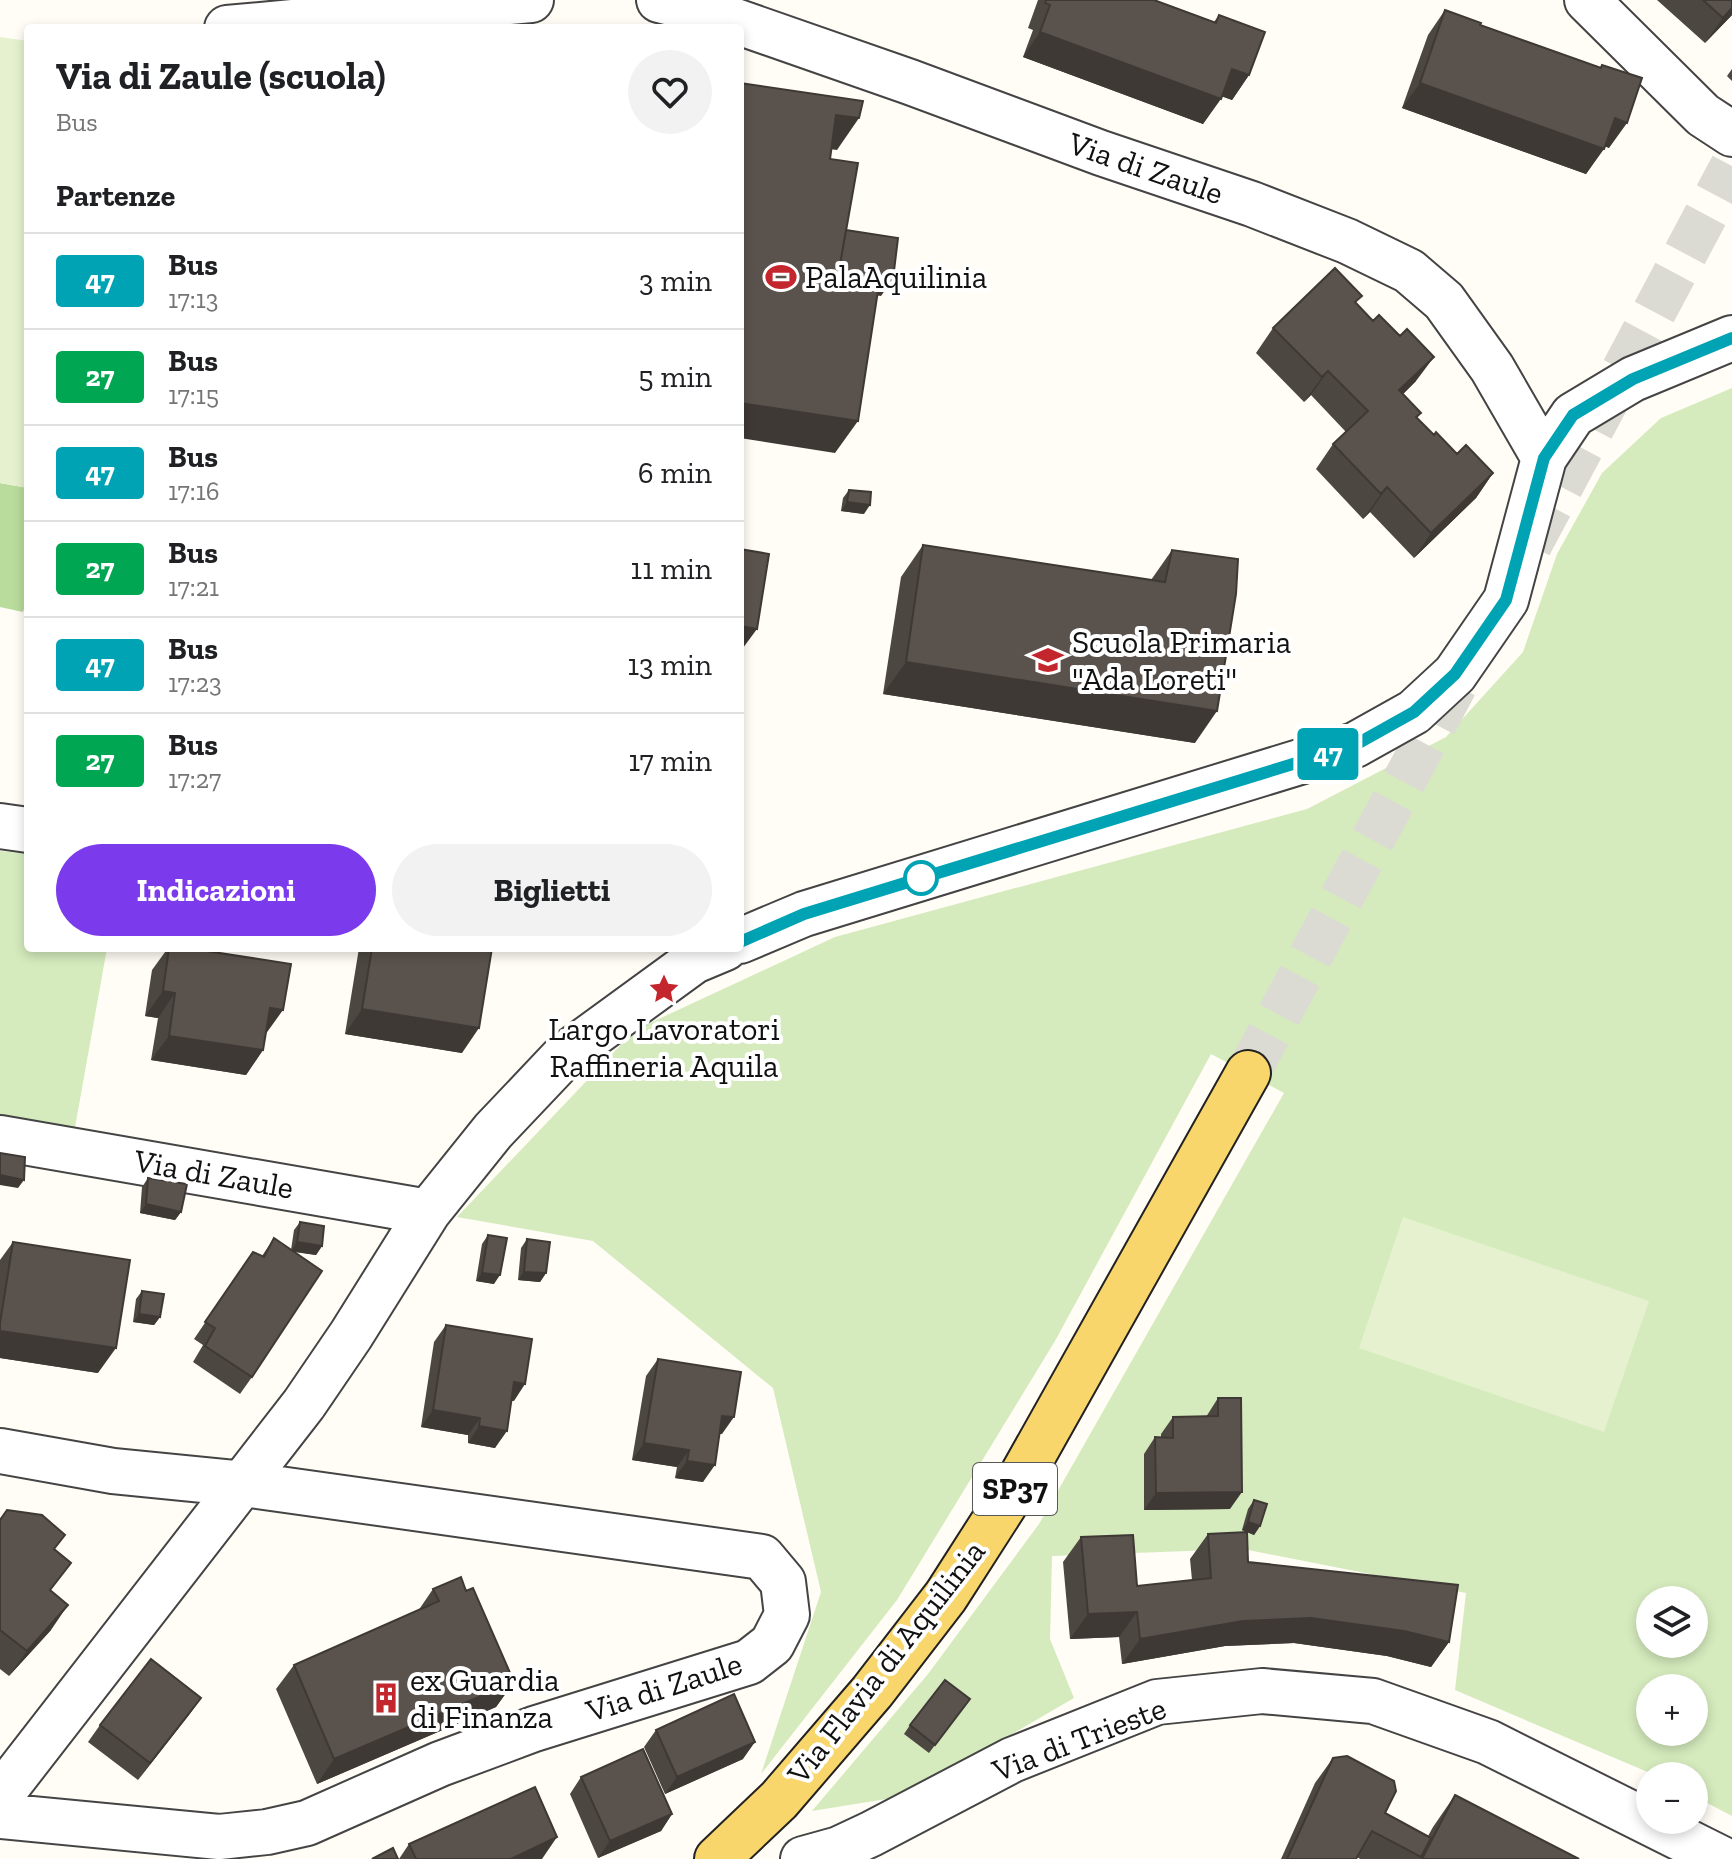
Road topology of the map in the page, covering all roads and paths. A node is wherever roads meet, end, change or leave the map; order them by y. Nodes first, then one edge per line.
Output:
1 (531, 0) edge
2 (659, 0) edge
3 (1587, 0) edge
4 (270, 24) edge
5 (744, 24) edge
6 (744, 24) edge
7 (1732, 134) edge
8 (1732, 338) edge
9 (1544, 458) junction
10 (0, 826) edge
11 (24, 829) edge
12 (744, 939) edge
13 (702, 952) edge
14 (1248, 1073) tunnel mouth
15 (0, 1138) edge
16 (428, 1212) junction
17 (0, 1451) edge
18 (244, 1484) junction
19 (0, 1796) edge
20 (0, 1816) edge
21 (717, 1859) edge
22 (803, 1859) edge
23 (1722, 1859) edge

1 - 4 street
2 - 5 street, Via di Zaule
3 - 7 street
6 - 9 street, Via di Zaule
8 - 9 street
9 - 12 street
10 - 11 street
13 - 16 street
14 - 21 main road, Via Flavia di Aquilinia / SP37
15 - 16 street, Via di Zaule
16 - 18 street
17 - 18 street, Via di Zaule
18 - 19 street
18 - 20 street, Via di Zaule
22 - 23 street, Via di Trieste

